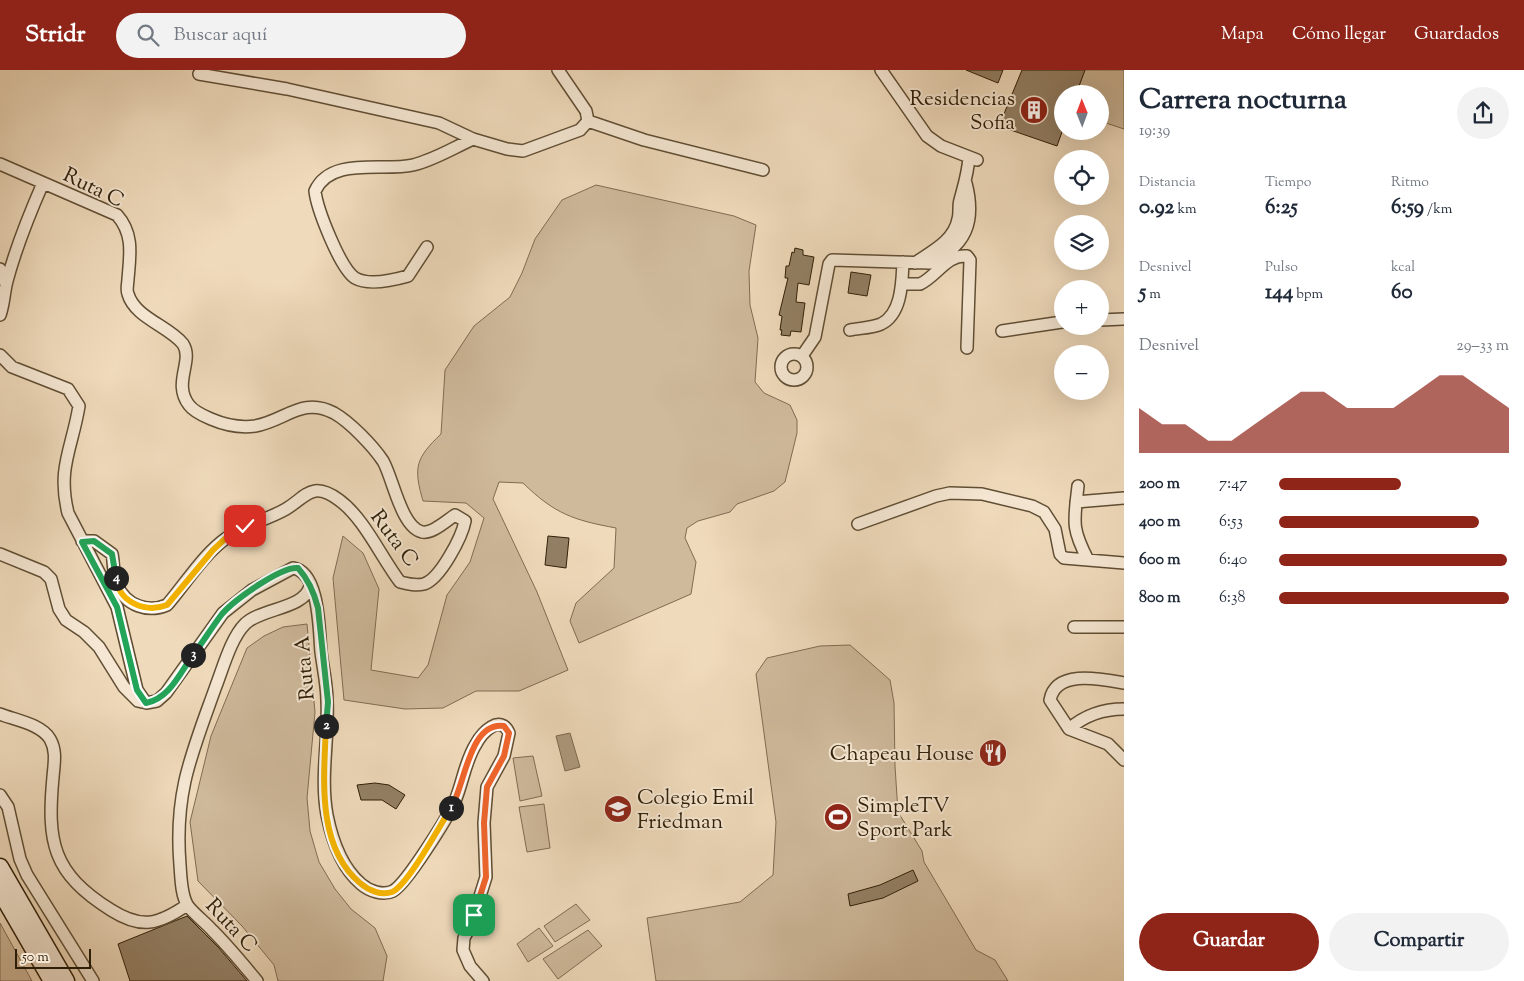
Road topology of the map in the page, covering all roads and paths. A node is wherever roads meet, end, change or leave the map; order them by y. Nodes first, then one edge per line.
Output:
1 (558, 70) edge
2 (881, 70) edge
3 (199, 74) dead end
4 (588, 121) junction
5 (473, 139) junction
6 (0, 164) edge
7 (763, 170) dead end
8 (43, 183) junction
9 (427, 247) dead end
10 (909, 263) junction
11 (0, 269) edge
12 (6, 284) junction
13 (902, 284) junction
14 (0, 315) edge
15 (1124, 319) edge
16 (1109, 320) edge
17 (1054, 323) edge
18 (850, 330) dead end
19 (1002, 331) dead end
20 (967, 348) dead end
21 (0, 355) edge
22 (802, 356) dead end
23 (1078, 486) dead end
24 (1124, 498) edge
25 (1076, 502) junction
26 (858, 524) dead end
27 (82, 542) junction
28 (0, 554) edge
29 (1088, 560) junction
30 (1124, 563) edge
31 (310, 586) junction
32 (1074, 627) dead end
33 (1124, 627) edge
34 (1124, 683) edge
35 (146, 703) junction
36 (1124, 709) edge
37 (0, 714) edge
38 (1069, 729) junction
39 (1124, 760) edge
40 (0, 795) edge
41 (0, 867) edge
42 (0, 891) edge
43 (188, 905) junction
44 (52, 981) edge
45 (66, 981) edge
46 (93, 981) edge
47 (258, 981) edge
48 (484, 981) edge

1 - 4 street
2 - 10 street
3 - 5 street
4 - 5 street
4 - 7 street
5 - 9 street
6 - 8 street, Ruta C
8 - 12 street, Ruta C
8 - 27 street, Ruta C
10 - 13 street
10 - 22 street
11 - 12 street
12 - 14 street, Ruta C
13 - 18 street
13 - 20 street
15 - 16 street
17 - 19 street
21 - 27 street
23 - 25 street
24 - 25 street
25 - 29 street
26 - 29 street
27 - 35 street
28 - 35 street
29 - 30 street
31 - 35 street
31 - 43 street, Ruta C
31 - 48 street, Ruta A
32 - 33 street
34 - 38 street
36 - 38 street
37 - 43 street
38 - 39 street
40 - 46 street
41 - 45 main road
42 - 44 main road
43 - 47 street, Ruta C

